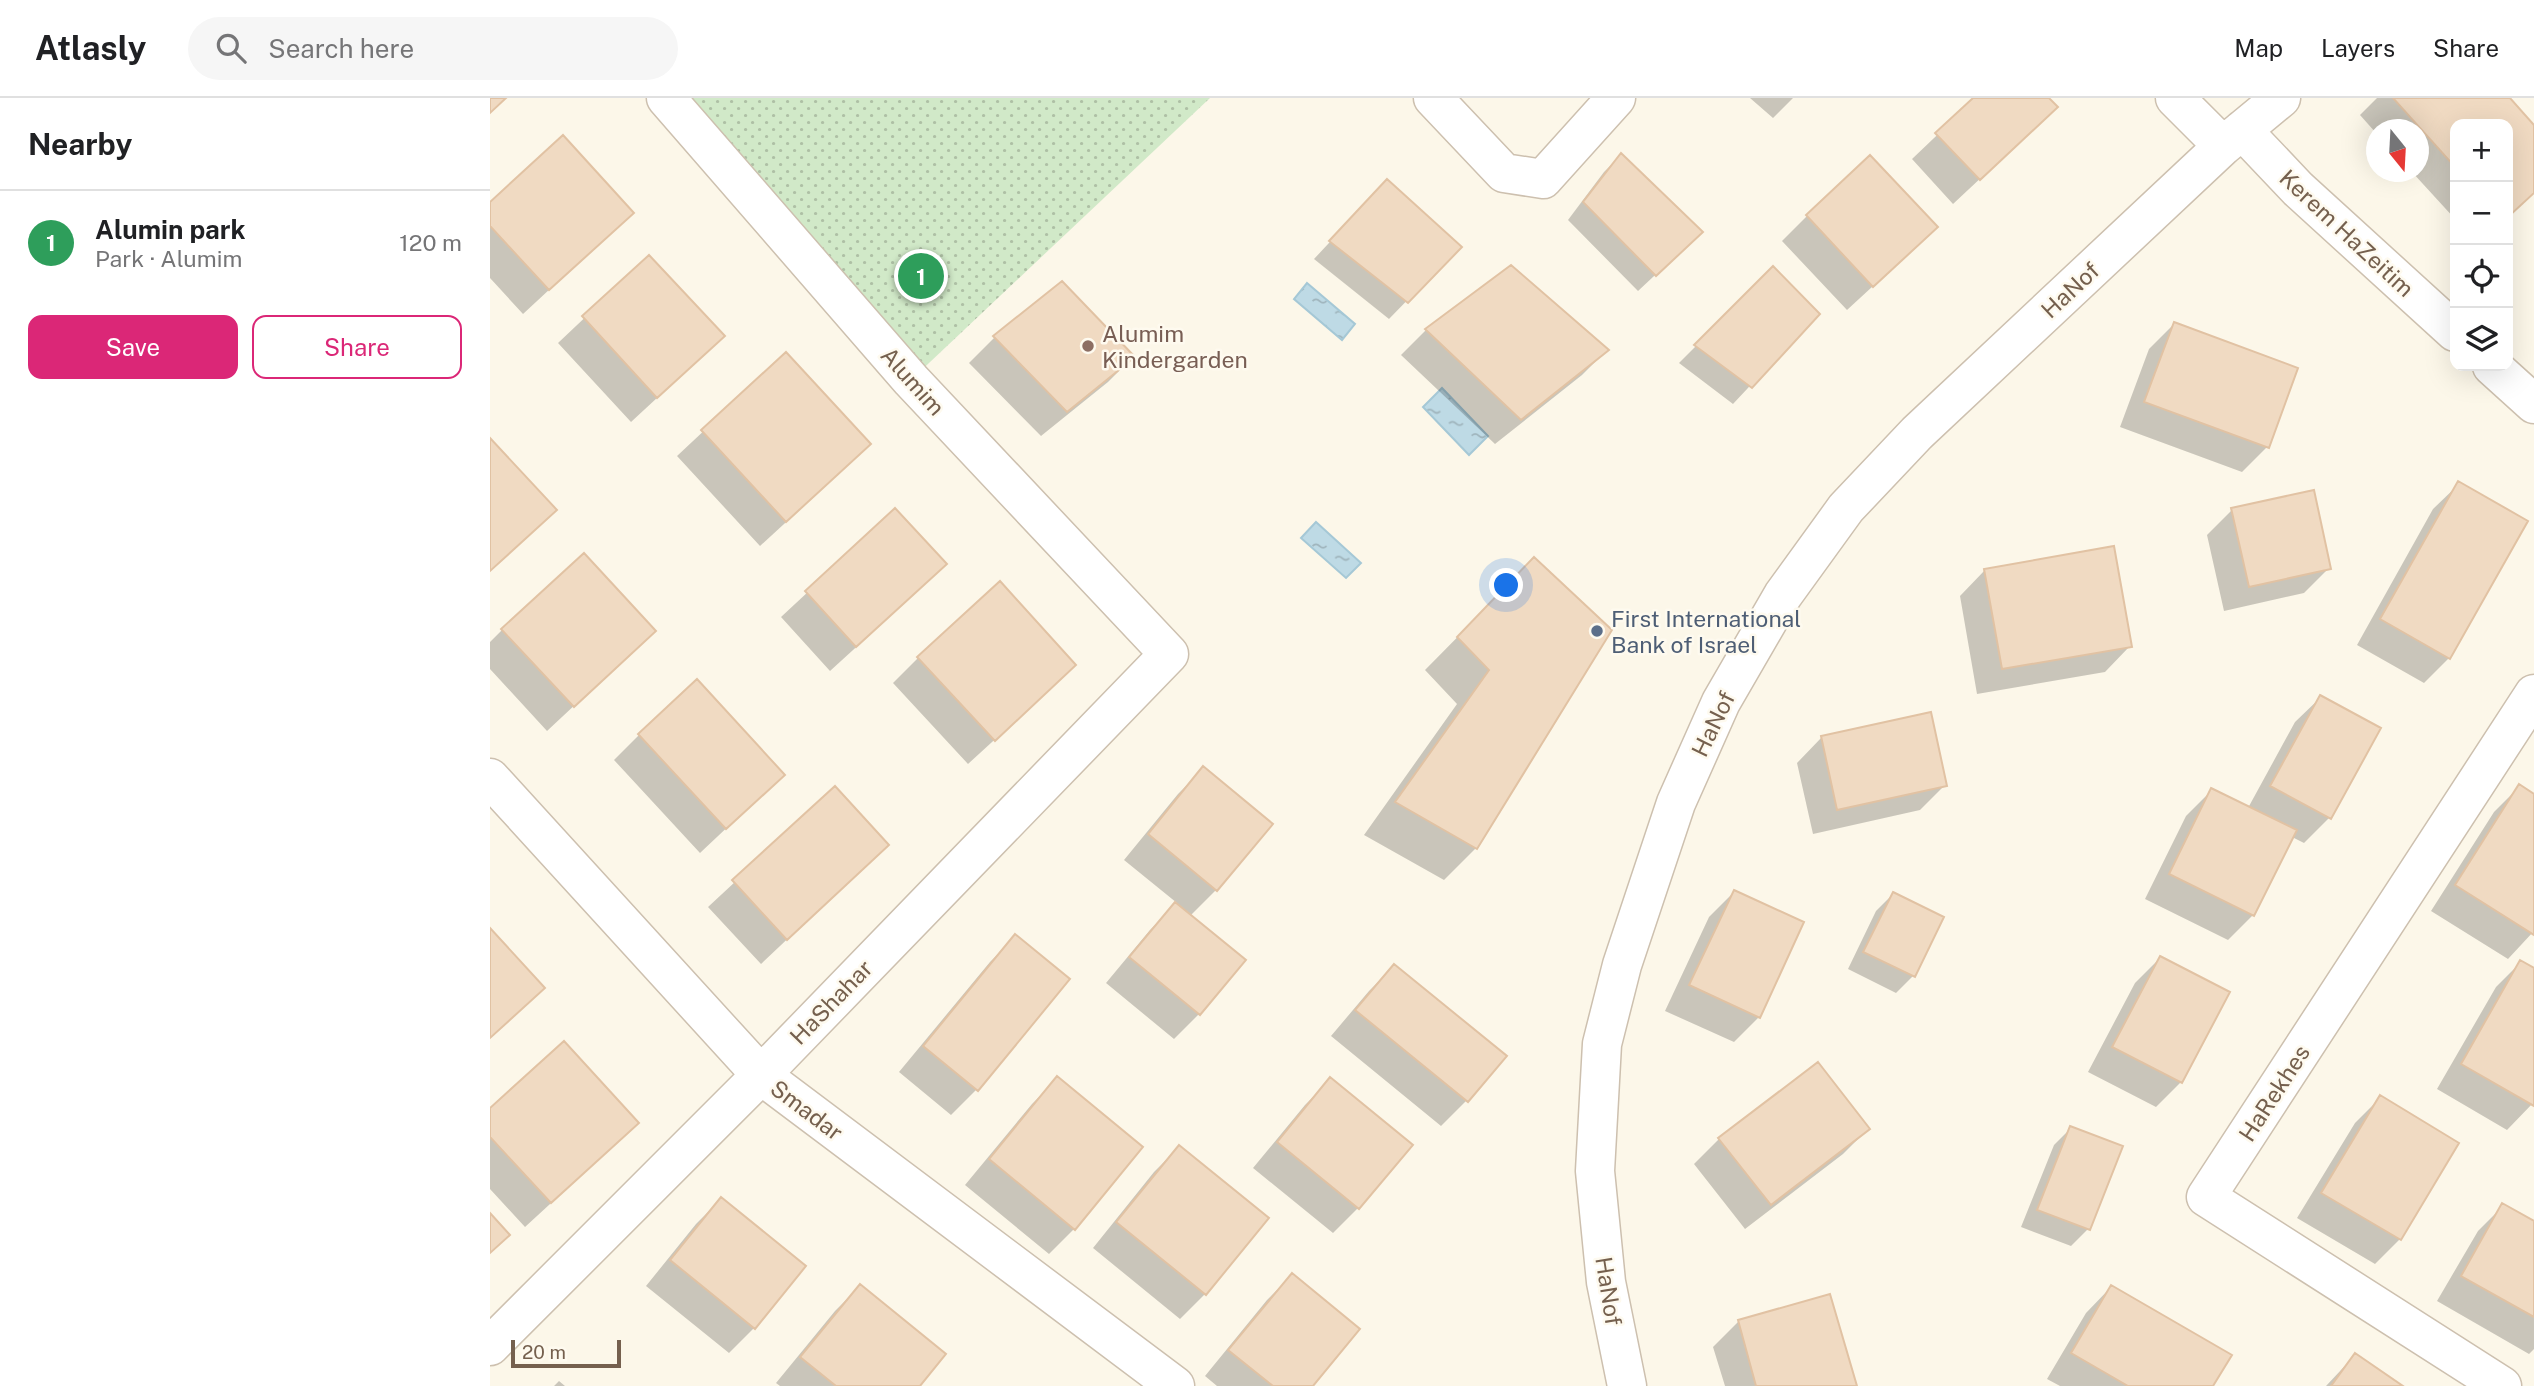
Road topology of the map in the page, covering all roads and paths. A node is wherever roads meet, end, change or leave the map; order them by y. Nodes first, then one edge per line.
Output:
1 (666, 98) edge
2 (1433, 98) edge
3 (1616, 98) edge
4 (2175, 98) edge
5 (2281, 98) edge
6 (2232, 138) junction
7 (2450, 327) edge
8 (2498, 371) edge
9 (2534, 404) edge
10 (1169, 654) joint
11 (2534, 694) edge
12 (490, 778) edge
13 (761, 1075) junction
14 (490, 1346) edge
15 (1175, 1386) edge
16 (1627, 1386) edge
17 (2502, 1386) edge

1 - 10 street, Alumim
2 - 3 street
4 - 6 street, Kerem HaZeitim
5 - 6 street, HaNof
6 - 7 street, Kerem HaZeitim
6 - 16 street, HaNof
8 - 9 street
10 - 13 street, HaShahar
11 - 17 street, HaRekhes
12 - 13 street, Smadar
13 - 14 street, HaShahar
13 - 15 street, Smadar

